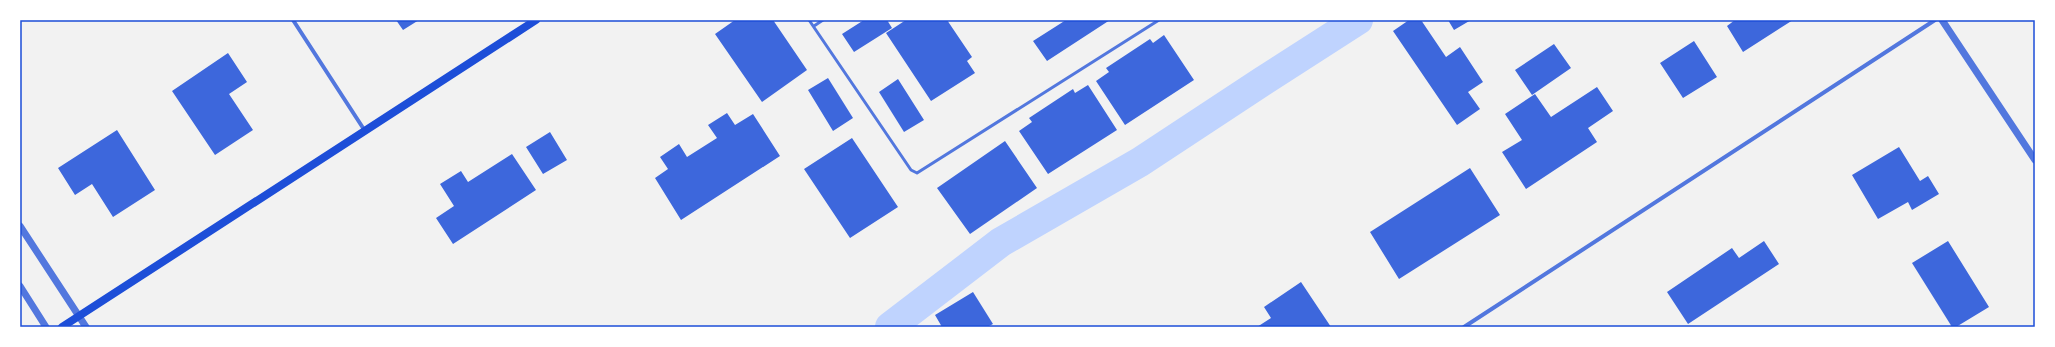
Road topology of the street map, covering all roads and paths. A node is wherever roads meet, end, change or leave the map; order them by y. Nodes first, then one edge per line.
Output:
1 (293, 20) edge
2 (536, 20) edge
3 (809, 20) edge
4 (823, 20) edge
5 (1159, 20) edge
6 (1935, 20) edge
7 (1942, 20) edge
8 (814, 26) junction
9 (365, 131) junction
10 (2035, 160) edge
11 (20, 226) edge
12 (20, 286) edge
13 (79, 316) junction
14 (46, 327) edge
15 (62, 327) edge
16 (86, 327) edge
17 (1464, 327) edge

1 - 9 street
2 - 9 main road
3 - 8 lane
4 - 8 lane
5 - 8 lane
6 - 17 street
7 - 10 street
9 - 13 main road
11 - 13 street
12 - 14 street
13 - 15 main road
13 - 16 street

